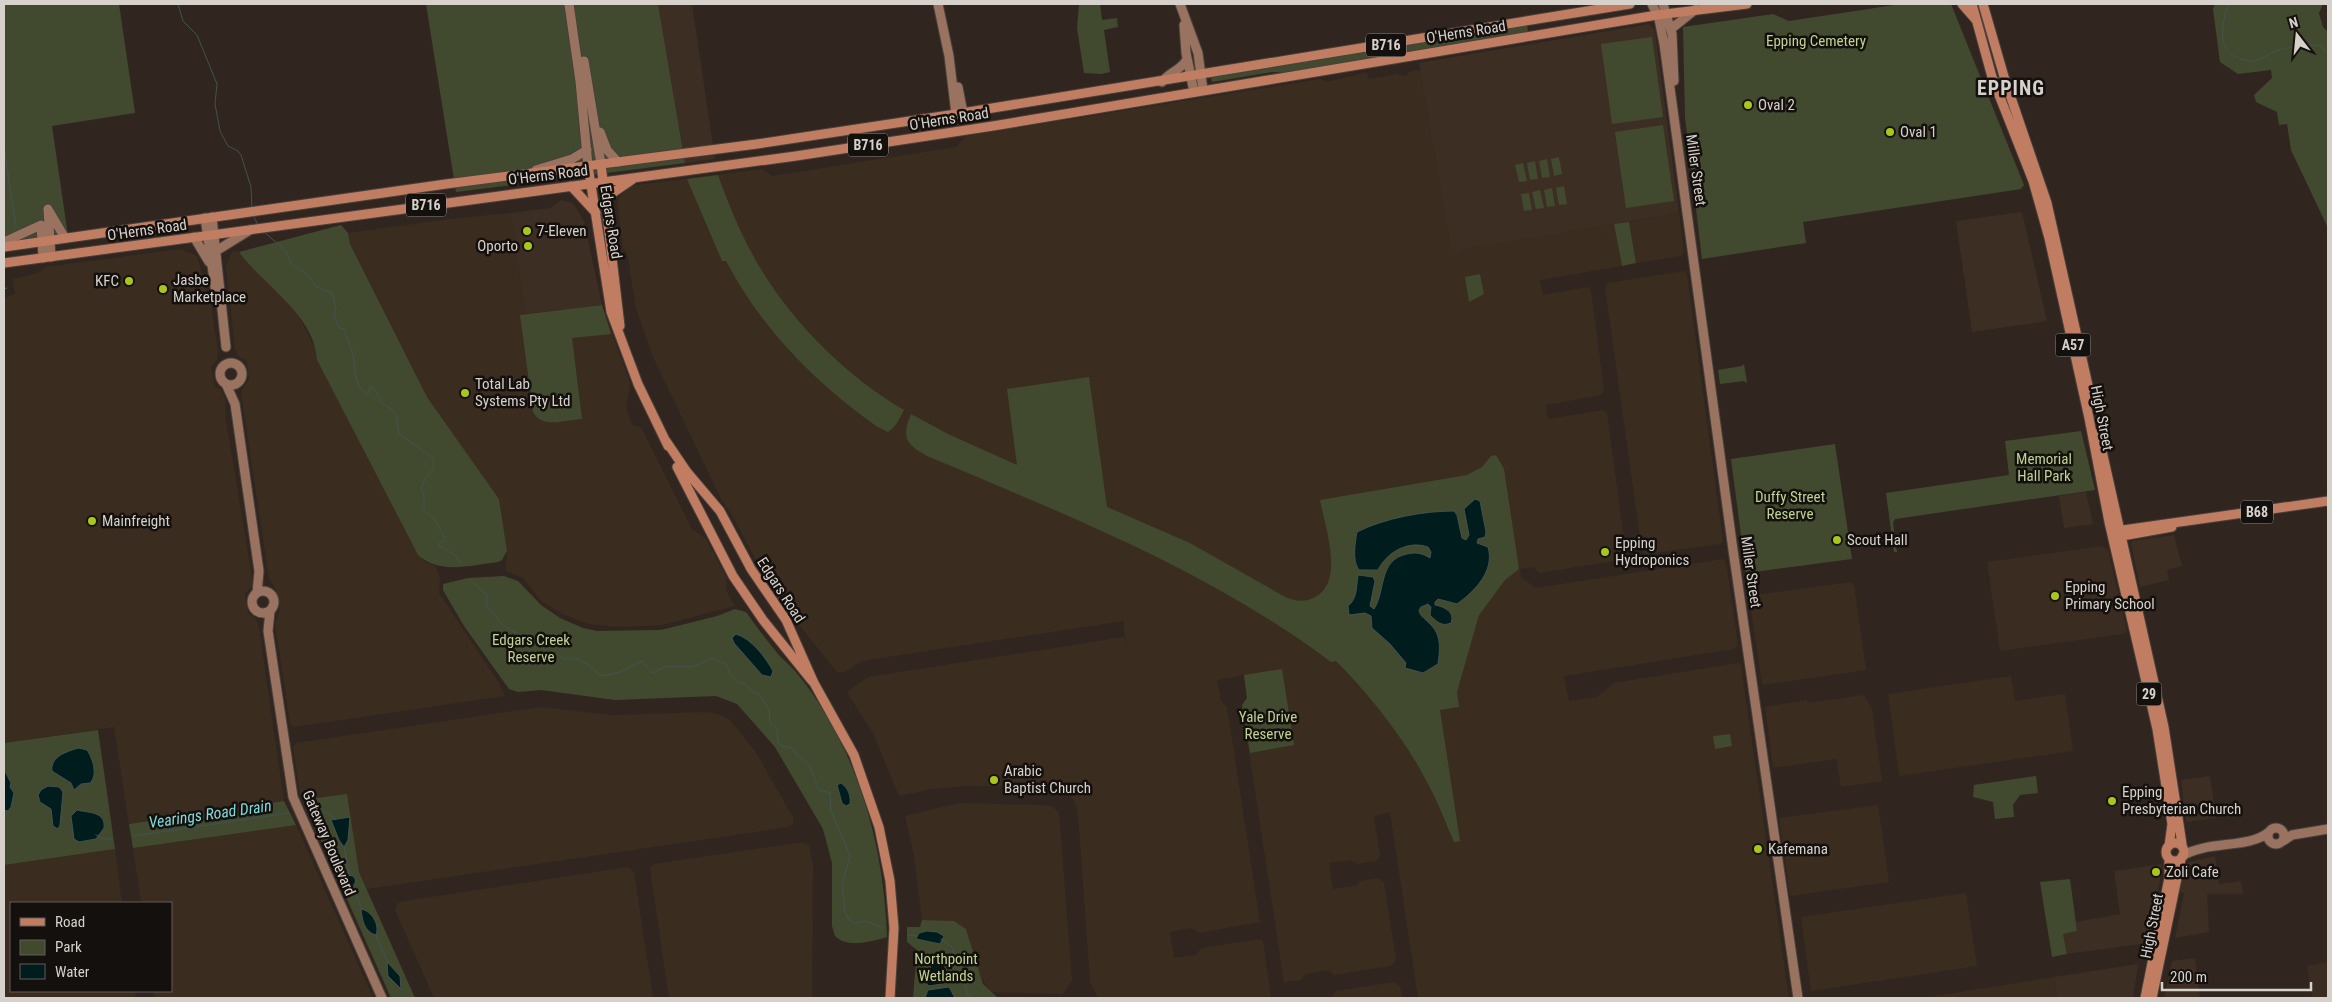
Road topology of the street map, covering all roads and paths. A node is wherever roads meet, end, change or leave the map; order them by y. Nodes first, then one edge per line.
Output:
1 (569, 4) edge
2 (574, 4) edge
3 (1180, 4) edge
4 (1608, 4) edge
5 (1630, 4) edge
6 (1652, 4) edge
7 (1663, 4) edge
8 (1747, 4) edge
9 (1962, 4) edge
10 (1972, 4) edge
11 (1983, 4) edge
12 (940, 7) edge
13 (1592, 9) junction
14 (1696, 10) junction
15 (1662, 14) junction
16 (1184, 17) junction
17 (1977, 22) junction
18 (1671, 29) junction
19 (1187, 58) junction
20 (1199, 59) junction
21 (1211, 74) junction
22 (1202, 75) junction
23 (1191, 77) junction
24 (1162, 82) junction
25 (1199, 91) junction
26 (592, 113) junction
27 (959, 114) junction
28 (1675, 119) junction
29 (587, 150) junction
30 (618, 162) junction
31 (601, 164) junction
32 (588, 166) junction
33 (521, 174) junction
34 (635, 178) junction
35 (604, 182) junction
36 (590, 184) junction
37 (571, 186) junction
38 (606, 200) junction
39 (596, 213) junction
40 (208, 218) junction
41 (252, 229) junction
42 (210, 235) junction
43 (194, 237) junction
44 (65, 238) junction
45 (46, 241) junction
46 (4, 242) edge
47 (4, 247) edge
48 (216, 250) junction
49 (47, 258) junction
50 (4, 263) edge
51 (211, 267) junction
52 (223, 319) junction
53 (226, 347) dead end
54 (626, 353) junction
55 (226, 384) dead end
56 (666, 441) junction
57 (2328, 501) edge
58 (2118, 533) junction
59 (259, 571) junction
60 (267, 592) junction
61 (257, 593) junction
62 (270, 611) junction
63 (260, 612) junction
64 (268, 631) junction
65 (814, 683) junction
66 (2165, 754) junction
67 (854, 755) junction
68 (2328, 829) edge
69 (2282, 830) junction
70 (2269, 832) junction
71 (2306, 832) junction
72 (2248, 840) junction
73 (2283, 841) junction
74 (2271, 843) junction
75 (2182, 844) junction
76 (2169, 846) junction
77 (2209, 846) junction
78 (2181, 858) junction
79 (2169, 860) junction
80 (382, 998) edge
81 (890, 998) edge
82 (896, 998) edge
83 (1798, 998) edge
84 (2145, 998) edge
85 (2152, 998) edge

1 - 29 street, Edgars Road
2 - 26 street, Edgars Road
3 - 16 street
4 - 13 street
5 - 13 main road, O'Herns Road / B716
6 - 15 street
7 - 15 street
8 - 14 main road, O'Herns Road / B716
9 - 17 main road
10 - 17 main road, High Street / A57
11 - 58 main road, High Street
12 - 27 street
13 - 21 main road, O'Herns Road / B716
14 - 15 main road, O'Herns Road / B716
14 - 18 street
15 - 18 street, Miller Street
15 - 25 main road, O'Herns Road / B716
15 - 28 street, Miller Street
16 - 19 street
16 - 20 street
17 - 58 main road, High Street / A57
18 - 28 street, Miller Street
19 - 23 street
19 - 24 street
20 - 21 street
20 - 22 street
21 - 22 main road, O'Herns Road / B716
22 - 23 main road, O'Herns Road / B716
22 - 25 street
23 - 24 main road, O'Herns Road / B716
23 - 25 street
24 - 27 main road, O'Herns Road / B716
25 - 34 main road, O'Herns Road / B716
26 - 30 street
26 - 31 street, Edgars Road
27 - 30 main road, O'Herns Road / B716
28 - 83 street, Miller Street
29 - 32 street, Edgars Road
29 - 33 street
30 - 31 main road, O'Herns Road / B716
31 - 32 main road, O'Herns Road / B716
31 - 35 main road, Edgars Road
32 - 33 main road, O'Herns Road / B716
32 - 36 main road, Edgars Road
33 - 40 main road, O'Herns Road / B716
34 - 35 main road, O'Herns Road / B716
34 - 38 main road
35 - 36 main road, O'Herns Road / B716
35 - 38 main road, Edgars Road
36 - 37 main road, O'Herns Road / B716
36 - 39 main road, Edgars Road
37 - 39 main road
37 - 41 main road, O'Herns Road / B716
38 - 54 main road, Edgars Road
39 - 54 main road, Edgars Road
40 - 42 street
40 - 44 main road, O'Herns Road / B716
41 - 42 main road, O'Herns Road / B716
41 - 48 street
42 - 43 main road, O'Herns Road / B716
42 - 48 street
42 - 51 street
43 - 49 main road, O'Herns Road / B716
43 - 51 street
44 - 45 main road, O'Herns Road / B716
44 - 45 street
45 - 46 street
45 - 47 main road, O'Herns Road / B716
45 - 49 street
48 - 52 street
49 - 50 main road, O'Herns Road / B716
51 - 52 street
52 - 53 street
54 - 56 main road, Edgars Road
55 - 59 street
56 - 65 main road, Edgars Road
56 - 65 main road, Edgars Road
57 - 58 main road, B68
58 - 66 main road, High Street / 29
59 - 60 street
59 - 61 street
60 - 61 street
60 - 62 street
61 - 63 street
62 - 63 street
62 - 64 street, Gateway Boulevard
63 - 64 street, Gateway Boulevard
64 - 80 street, Gateway Boulevard
65 - 67 main road, Edgars Road
66 - 75 main road, High Street / 29
66 - 76 main road, High Street / 29
67 - 81 main road, Edgars Road
67 - 82 main road, Edgars Road
68 - 71 street
69 - 70 street
69 - 71 street
69 - 73 street
70 - 72 street
70 - 74 street
71 - 73 street
72 - 74 street
72 - 77 street
73 - 74 street
75 - 76 main road
75 - 77 street
75 - 78 main road, 29
76 - 79 main road, 29
77 - 78 street
78 - 79 main road
78 - 85 main road, High Street / 29
79 - 84 main road, High Street / 29

